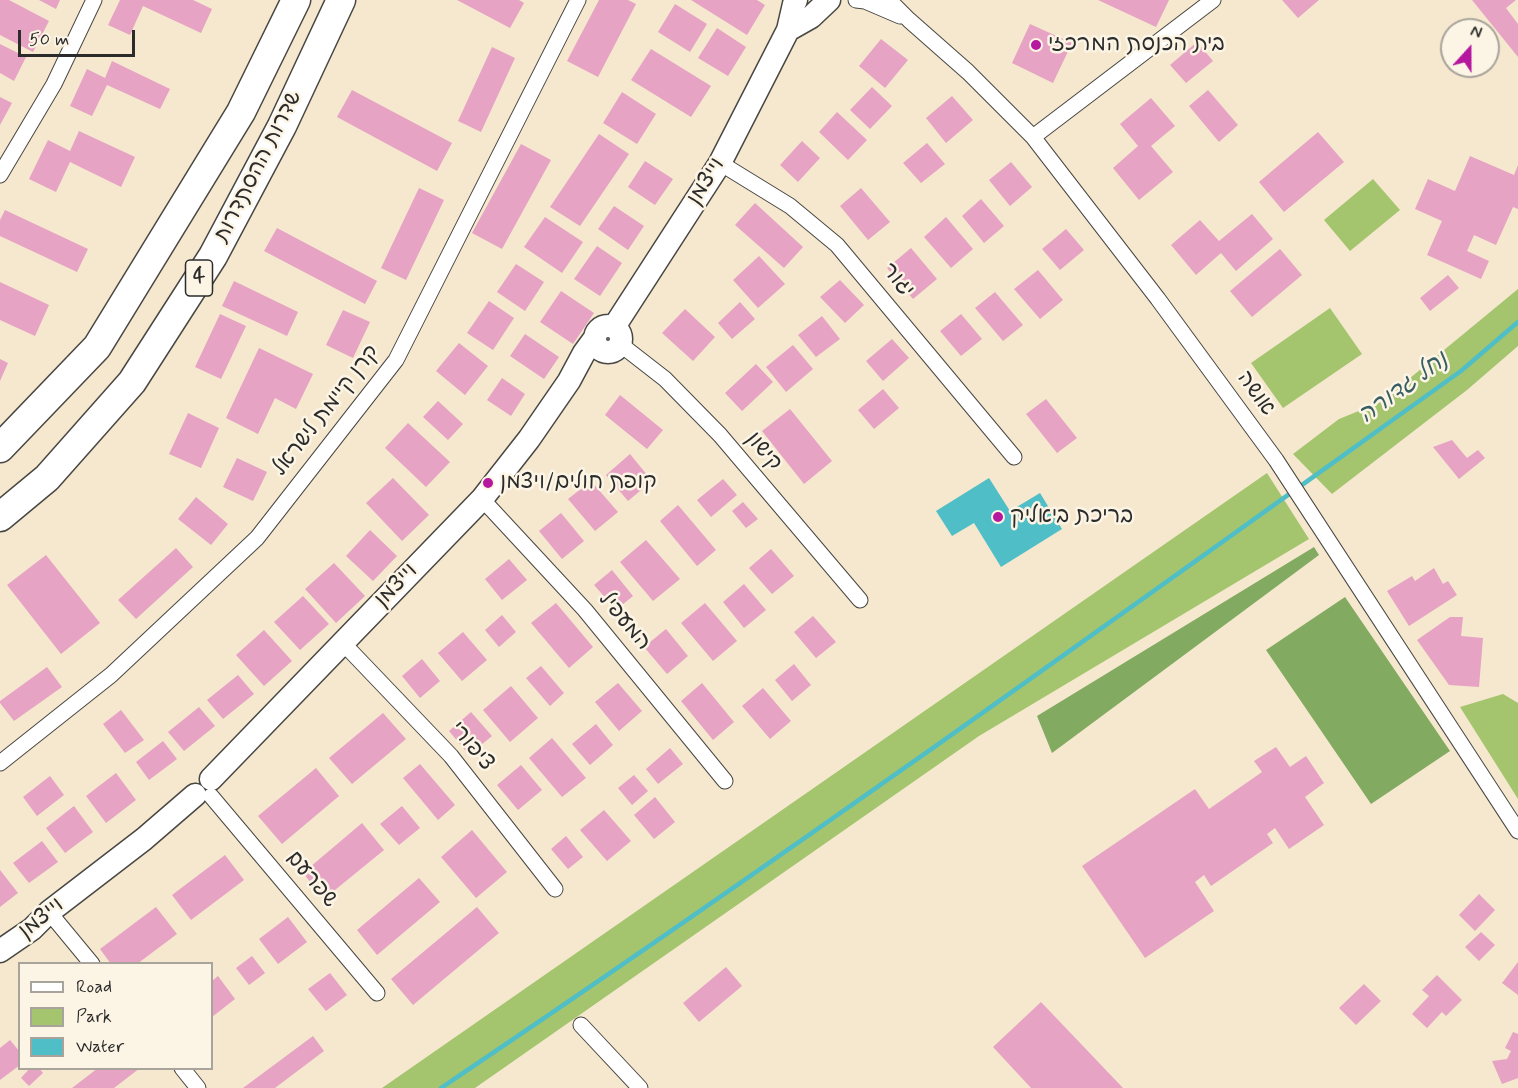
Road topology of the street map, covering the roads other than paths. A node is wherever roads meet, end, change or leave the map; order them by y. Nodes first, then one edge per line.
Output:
1 (94, 0) edge
2 (296, 0) edge
3 (341, 0) edge
4 (578, 0) edge
5 (796, 0) edge
6 (830, 0) edge
7 (856, 0) edge
8 (889, 0) edge
9 (1213, 0) edge
10 (909, 20) junction
11 (788, 30) junction
12 (1033, 137) junction
13 (720, 163) junction
14 (0, 175) edge
15 (610, 340) junction
16 (0, 448) edge
17 (1014, 457) dead end
18 (483, 499) junction
19 (0, 517) edge
20 (860, 600) dead end
21 (342, 642) junction
22 (0, 763) edge
23 (724, 781) dead end
24 (206, 790) junction
25 (1518, 831) edge
26 (555, 890) dead end
27 (49, 912) junction
28 (0, 951) edge
29 (91, 962) edge
30 (377, 993) dead end
31 (581, 1025) dead end
32 (184, 1070) edge
33 (198, 1088) edge
34 (640, 1088) edge

1 - 14 street
2 - 16 highway, שדרות ההסתדרות / 4
3 - 19 highway, שדרות ההסתדרות / 4
4 - 22 street, קרן קיימת לישראל
5 - 11 street, וייצמן
6 - 11 street
7 - 10 street, אושה
8 - 10 street, אושה
9 - 12 street
10 - 12 street, אושה
11 - 13 street, וייצמן
12 - 25 street, אושה
13 - 15 street, וייצמן
13 - 17 street, יגור
15 - 18 street, וייצמן
15 - 20 street, קישון
18 - 21 street, וייצמן
18 - 23 street, המעפיל
21 - 24 street, וייצמן
21 - 26 street, ציפורי
24 - 27 street, וייצמן
24 - 30 street, שפרעם
27 - 28 street, וייצמן
27 - 29 street
31 - 34 street
32 - 33 street

